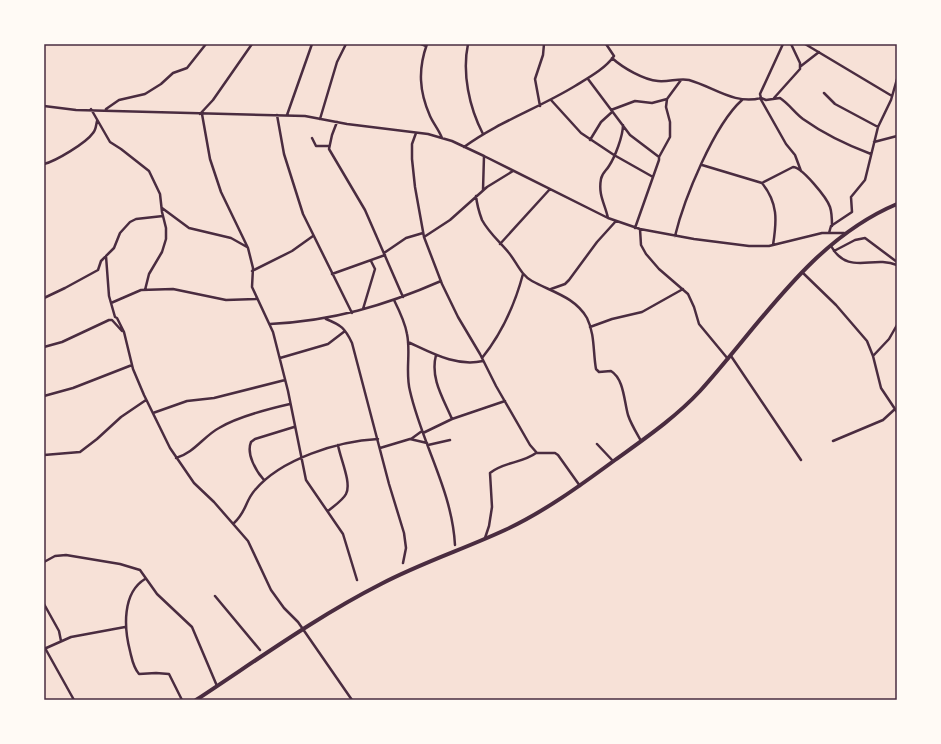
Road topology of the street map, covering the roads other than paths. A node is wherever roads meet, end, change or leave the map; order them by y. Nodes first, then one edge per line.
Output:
1 (206, 44) edge
2 (252, 44) edge
3 (312, 44) edge
4 (346, 44) edge
5 (421, 44) edge
6 (468, 44) edge
7 (544, 44) edge
8 (606, 44) edge
9 (783, 44) edge
10 (791, 44) edge
11 (804, 44) edge
12 (427, 45) edge
13 (819, 52) junction
14 (612, 58) junction
15 (801, 66) junction
16 (588, 79) junction
17 (897, 79) edge
18 (681, 80) junction
19 (824, 93) dead end
20 (892, 96) junction
21 (760, 98) junction
22 (774, 98) junction
23 (667, 99) junction
24 (551, 100) junction
25 (742, 100) junction
26 (44, 106) edge
27 (540, 106) junction
28 (91, 109) junction
29 (105, 110) junction
30 (611, 111) junction
31 (201, 114) junction
32 (277, 115) junction
33 (287, 115) junction
34 (320, 118) junction
35 (97, 121) junction
36 (337, 122) junction
37 (623, 125) junction
38 (878, 127) junction
39 (416, 133) junction
40 (483, 134) junction
41 (897, 136) edge
42 (312, 138) dead end
43 (442, 138) junction
44 (590, 140) junction
45 (874, 142) junction
46 (329, 146) junction
47 (464, 147) junction
48 (871, 154) junction
49 (614, 155) junction
50 (484, 156) junction
51 (659, 157) junction
52 (44, 164) edge
53 (702, 165) junction
54 (513, 171) junction
55 (802, 171) junction
56 (653, 177) junction
57 (762, 183) junction
58 (483, 190) junction
59 (550, 190) junction
60 (476, 196) junction
61 (897, 204) edge
62 (162, 208) junction
63 (163, 216) junction
64 (608, 218) junction
65 (616, 221) junction
66 (832, 226) junction
67 (635, 228) junction
68 (640, 229) junction
69 (423, 233) junction
70 (829, 233) junction
71 (844, 233) junction
72 (313, 236) junction
73 (675, 236) junction
74 (424, 237) junction
75 (500, 244) junction
76 (774, 245) junction
77 (831, 245) junction
78 (248, 248) junction
79 (834, 251) junction
80 (385, 254) junction
81 (106, 256) junction
82 (371, 261) junction
83 (897, 264) edge
84 (252, 271) junction
85 (803, 273) junction
86 (332, 274) junction
87 (523, 274) junction
88 (441, 281) junction
89 (551, 289) junction
90 (683, 289) junction
91 (146, 290) junction
92 (403, 297) junction
93 (44, 298) edge
94 (257, 298) junction
95 (394, 300) junction
96 (111, 303) junction
97 (363, 309) junction
98 (352, 313) junction
99 (326, 319) junction
100 (270, 324) junction
101 (897, 325) edge
102 (590, 328) junction
103 (345, 330) junction
104 (124, 332) junction
105 (408, 342) junction
106 (44, 347) edge
107 (436, 355) junction
108 (874, 356) junction
109 (730, 357) junction
110 (280, 358) junction
111 (483, 360) junction
112 (132, 366) junction
113 (285, 380) junction
114 (44, 396) edge
115 (146, 400) junction
116 (505, 401) junction
117 (290, 404) junction
118 (896, 411) edge
119 (152, 413) junction
120 (452, 419) junction
121 (294, 427) junction
122 (423, 432) junction
123 (378, 439) junction
124 (410, 439) junction
125 (450, 440) dead end
126 (641, 441) junction
127 (833, 441) dead end
128 (427, 444) junction
129 (597, 444) dead end
130 (338, 445) junction
131 (380, 448) junction
132 (537, 452) junction
133 (44, 455) edge
134 (176, 458) junction
135 (301, 459) junction
136 (801, 460) dead end
137 (614, 461) junction
138 (264, 480) junction
139 (580, 486) junction
140 (328, 511) junction
141 (234, 524) junction
142 (485, 538) junction
143 (455, 546) dead end
144 (44, 562) edge
145 (404, 563) dead end
146 (145, 579) junction
147 (357, 580) dead end
148 (215, 596) dead end
149 (44, 604) edge
150 (125, 627) junction
151 (302, 629) junction
152 (61, 641) junction
153 (45, 648) edge
154 (260, 650) dead end
155 (217, 686) junction
156 (74, 700) edge
157 (182, 700) edge
158 (196, 700) edge
159 (352, 700) edge

1 - 29 street
2 - 31 street
3 - 33 street
4 - 34 street
5 - 12 street
6 - 40 street
7 - 27 street
8 - 14 street
9 - 21 street
10 - 15 street
11 - 13 street
12 - 43 street
13 - 15 street
13 - 20 street
14 - 16 street
14 - 18 street
15 - 22 street
16 - 24 street
16 - 30 street
17 - 20 street
18 - 23 street
18 - 25 street
19 - 38 street
20 - 38 street
21 - 22 street
21 - 25 street
21 - 55 street
22 - 48 street
23 - 30 street
23 - 51 street
24 - 27 street
24 - 44 street
25 - 53 street
26 - 28 street
27 - 40 street
28 - 29 street
28 - 35 street
29 - 31 street
30 - 37 street
30 - 44 street
31 - 32 street
31 - 78 street
32 - 33 street
32 - 72 street
33 - 34 street
34 - 36 street
35 - 52 street
35 - 62 street
36 - 39 street
36 - 46 street
37 - 49 street
37 - 51 street
38 - 45 street
39 - 43 street
39 - 69 street
40 - 47 street
41 - 45 street
42 - 46 street
43 - 47 street
44 - 49 street
45 - 48 street
46 - 80 street
47 - 50 street
48 - 66 street
49 - 56 street
49 - 64 street
50 - 54 street
50 - 58 street
51 - 56 street
53 - 57 street
53 - 73 street
54 - 58 street
54 - 59 street
55 - 57 street
55 - 66 street
56 - 67 street
57 - 76 street
58 - 60 street
59 - 64 street
59 - 75 street
60 - 74 street
60 - 75 street
61 - 71 main road
62 - 63 street
62 - 78 street
63 - 81 street
63 - 91 street
64 - 65 street
65 - 67 street
65 - 89 street
66 - 70 street
67 - 68 street
68 - 73 street
68 - 90 street
69 - 74 street
69 - 80 street
70 - 71 street
70 - 76 street
71 - 77 main road
72 - 84 street
72 - 86 street
73 - 76 street
74 - 88 street
75 - 87 street
77 - 79 street
77 - 85 main road
78 - 84 street
79 - 83 street
79 - 83 street
80 - 82 street
80 - 92 street
81 - 93 street
81 - 96 street
82 - 86 street
82 - 97 street
84 - 94 street
85 - 108 street
85 - 109 main road
86 - 98 street
87 - 89 street
87 - 111 street
88 - 92 street
88 - 111 street
89 - 102 street
90 - 102 street
90 - 109 street
91 - 94 street
91 - 96 street
92 - 95 street
94 - 100 street
95 - 97 street
95 - 105 street
96 - 104 street
97 - 98 street
98 - 99 street
99 - 100 street
99 - 103 street
100 - 110 street
101 - 108 street
102 - 126 street
103 - 110 street
103 - 123 street
104 - 106 street
104 - 112 street
105 - 107 street
105 - 122 street
107 - 111 street
107 - 120 street
108 - 118 street
109 - 126 main road
109 - 136 street
110 - 113 street
111 - 116 street
112 - 114 street
112 - 115 street
113 - 117 street
113 - 119 street
115 - 119 street
115 - 133 street
116 - 120 street
116 - 132 street
117 - 121 street
117 - 134 street
118 - 127 street
119 - 134 street
120 - 122 street
121 - 135 street
121 - 138 street
122 - 124 street
122 - 128 street
123 - 130 street
123 - 131 street
124 - 128 street
124 - 131 street
125 - 128 street
126 - 137 main road
128 - 143 street
129 - 137 street
130 - 135 street
130 - 140 street
131 - 145 street
132 - 139 street
132 - 142 street
134 - 141 street
135 - 138 street
135 - 140 street
137 - 139 main road
138 - 141 street
139 - 142 main road
140 - 147 street
141 - 151 street
142 - 151 main road
144 - 146 street
146 - 150 street
146 - 155 street
148 - 154 street
149 - 152 street
150 - 152 street
150 - 157 street
151 - 155 main road
151 - 159 street
152 - 153 street
153 - 156 street
155 - 158 main road

